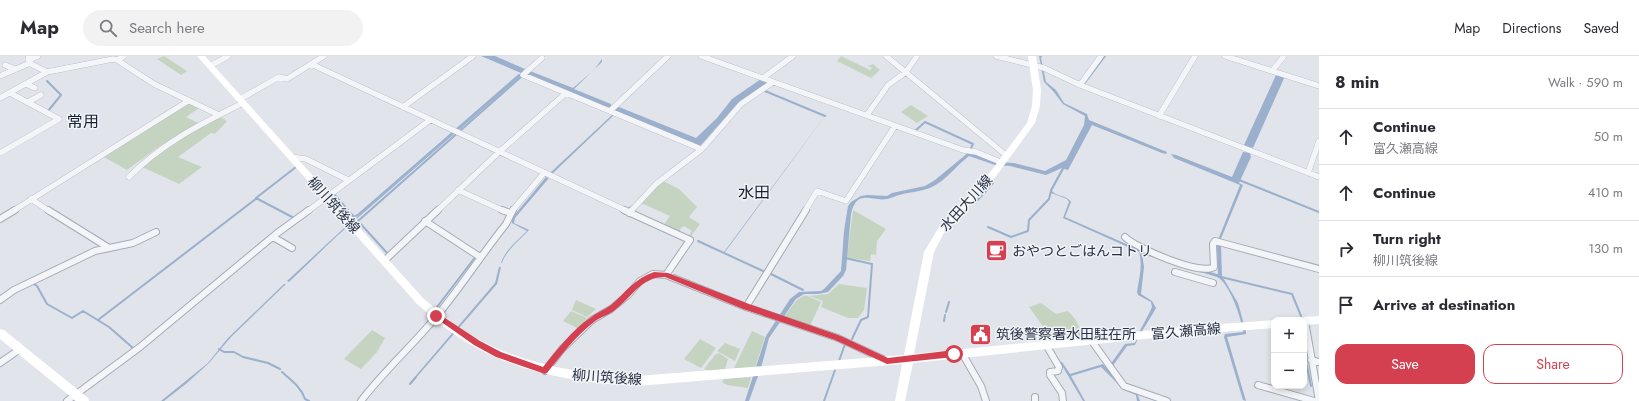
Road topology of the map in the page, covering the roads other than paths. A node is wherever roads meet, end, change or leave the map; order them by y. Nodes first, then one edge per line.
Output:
1 (38, 56) edge
2 (124, 56) edge
3 (201, 56) edge
4 (228, 56) edge
5 (324, 56) edge
6 (473, 56) edge
7 (668, 56) edge
8 (701, 56) edge
9 (793, 56) edge
10 (886, 56) edge
11 (917, 56) edge
12 (996, 56) edge
13 (1032, 56) edge
14 (1101, 56) edge
15 (1195, 56) edge
16 (1225, 56) edge
17 (1284, 56) edge
18 (542, 58) dead end
19 (29, 60) edge
20 (117, 60) junction
21 (311, 64) junction
22 (5, 65) dead end
23 (210, 66) junction
24 (1039, 67) junction
25 (15, 69) junction
26 (1272, 71) junction
27 (47, 72) junction
28 (906, 72) junction
29 (0, 76) edge
30 (763, 78) junction
31 (773, 82) junction
32 (26, 84) junction
33 (1080, 85) junction
34 (1319, 86) edge
35 (35, 88) dead end
36 (10, 92) junction
37 (566, 93) junction
38 (41, 95) dead end
39 (0, 98) edge
40 (188, 101) junction
41 (241, 101) junction
42 (28, 102) junction
43 (403, 107) junction
44 (610, 111) junction
45 (219, 115) junction
46 (867, 115) junction
47 (1159, 116) junction
48 (430, 120) junction
49 (895, 126) junction
50 (1319, 141) edge
51 (701, 149) junction
52 (499, 152) junction
53 (0, 153) edge
54 (291, 156) junction
55 (1007, 156) junction
56 (998, 161) dead end
57 (544, 173) junction
58 (1308, 173) junction
59 (129, 177) dead end
60 (1319, 178) edge
61 (348, 180) junction
62 (458, 190) junction
63 (327, 196) junction
64 (31, 199) junction
65 (510, 213) junction
66 (629, 213) junction
67 (0, 219) edge
68 (425, 221) junction
69 (156, 232) dead end
70 (273, 237) junction
71 (1124, 237) dead end
72 (109, 248) junction
73 (292, 248) dead end
74 (480, 256) junction
75 (385, 260) junction
76 (1319, 269) edge
77 (1175, 272) dead end
78 (666, 275) junction
79 (1213, 283) dead end
80 (0, 300) edge
81 (746, 306) junction
82 (436, 316) junction
83 (1319, 320) edge
84 (1307, 321) edge
85 (1271, 324) edge
86 (0, 332) edge
87 (1307, 338) edge
88 (1091, 340) junction
89 (1048, 348) dead end
90 (20, 349) junction
91 (962, 353) junction
92 (907, 359) junction
93 (1311, 360) junction
94 (887, 361) junction
95 (1319, 362) edge
96 (0, 363) edge
97 (545, 370) junction
98 (1258, 385) dead end
99 (80, 398) edge
100 (1293, 398) edge
101 (67, 401) edge
102 (361, 401) edge
103 (900, 401) edge
104 (986, 401) edge
105 (1063, 401) edge
106 (1167, 401) edge
107 (1314, 401) edge
108 (1319, 401) edge

1 - 19 street
2 - 20 street
3 - 23 main road, 柳川筑後線
4 - 23 street
5 - 21 street
6 - 43 street
7 - 44 street
8 - 30 street
9 - 30 street
10 - 28 street
11 - 28 street
12 - 24 street
13 - 24 main road, 水田大川線
14 - 33 street
15 - 47 street
16 - 26 street
17 - 26 street
18 - 37 street
19 - 25 street
19 - 27 street
20 - 27 street
20 - 40 street
21 - 41 street
21 - 43 street
22 - 25 street
23 - 41 main road, 柳川筑後線
24 - 33 street
24 - 55 main road, 水田大川線
25 - 29 street
26 - 34 street
27 - 32 street
28 - 46 street
28 - 55 street
30 - 31 street
31 - 46 street
31 - 51 street
32 - 35 street
32 - 36 street
33 - 47 street
36 - 39 street
36 - 42 street
37 - 44 street
37 - 52 street
38 - 42 street
40 - 45 street
40 - 64 street
41 - 45 street
41 - 54 main road, 柳川筑後線
42 - 53 street
43 - 48 street
44 - 51 street
45 - 59 street
46 - 49 street
47 - 58 street
48 - 52 street
48 - 61 street
49 - 56 street
49 - 81 street
50 - 58 street
51 - 66 street
52 - 57 street
52 - 62 street
54 - 61 street
54 - 63 main road, 柳川筑後線
55 - 92 main road, 水田大川線
57 - 65 street
57 - 66 street
58 - 60 street
61 - 63 street
62 - 65 street
62 - 68 street
63 - 70 street
63 - 75 main road, 柳川筑後線
64 - 67 street
64 - 72 street
65 - 74 street
66 - 78 street
68 - 74 street
68 - 75 street
69 - 72 street
70 - 73 street
70 - 99 street
71 - 76 street
72 - 80 street
74 - 82 street
75 - 82 main road, 柳川筑後線
77 - 79 street
78 - 81 street
78 - 97 street
81 - 94 street
82 - 97 main road, 柳川筑後線
82 - 102 street
83 - 84 main road
85 - 88 main road, 富久瀬高線
86 - 90 main road
87 - 93 street
88 - 91 main road, 富久瀬高線
88 - 106 street
89 - 105 street
90 - 96 street
90 - 99 main road
91 - 92 main road, 富久瀬高線
91 - 104 street
92 - 94 main road, 柳川筑後線
92 - 103 main road
93 - 95 street
93 - 108 street
94 - 97 main road, 柳川筑後線
98 - 100 street
99 - 101 street
100 - 107 street

